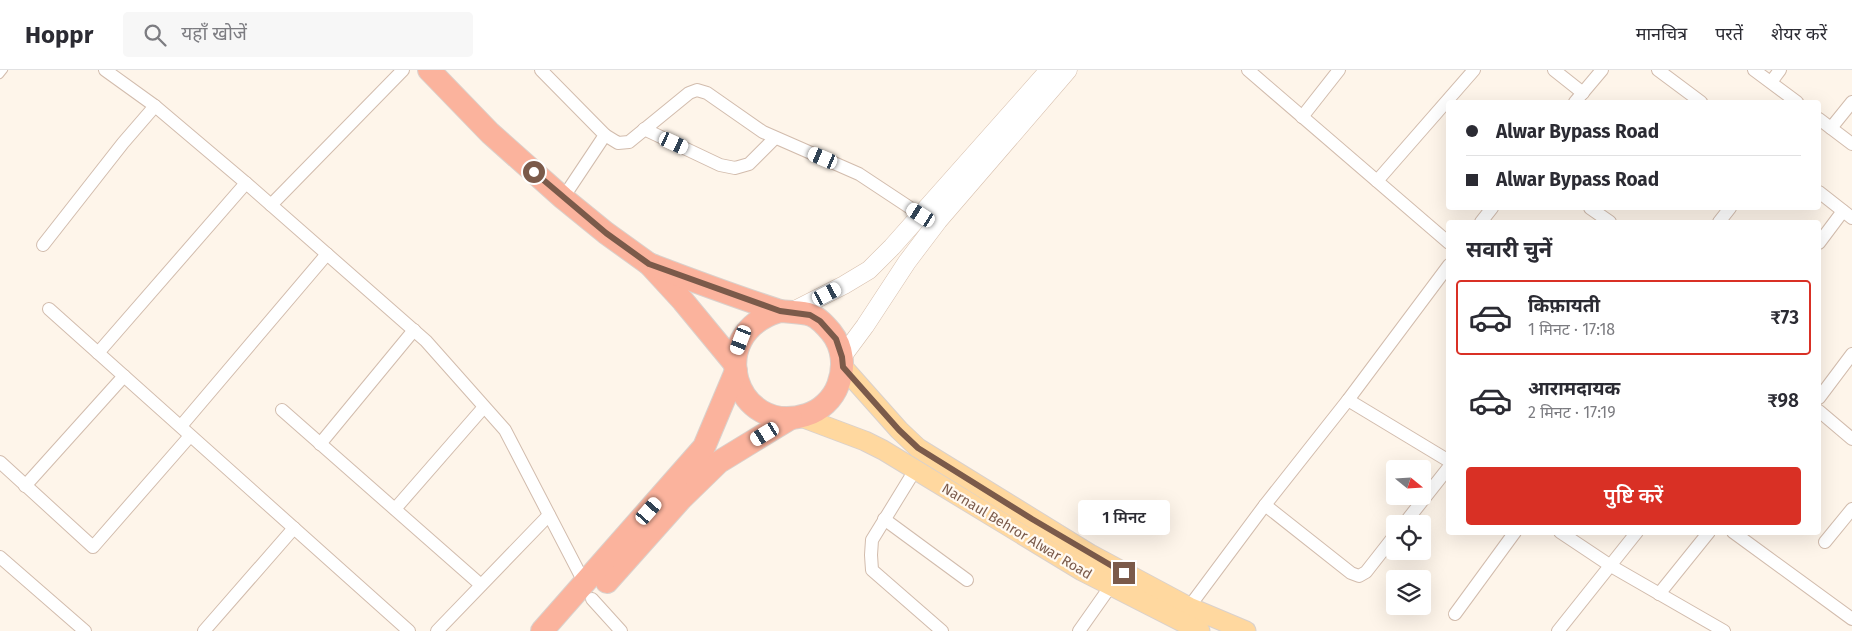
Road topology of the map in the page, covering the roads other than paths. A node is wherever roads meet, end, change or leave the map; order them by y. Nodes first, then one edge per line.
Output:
1 (4, 70) edge
2 (105, 70) edge
3 (403, 70) edge
4 (429, 70) edge
5 (541, 70) edge
6 (1049, 70) edge
7 (1068, 70) edge
8 (1248, 70) edge
9 (1339, 70) edge
10 (1474, 70) edge
11 (1554, 70) edge
12 (1602, 70) edge
13 (1658, 70) edge
14 (1754, 70) edge
15 (1780, 70) edge
16 (0, 75) edge
17 (1771, 82) junction
18 (1579, 98) edge
19 (1448, 100) edge
20 (1698, 100) edge
21 (1794, 100) edge
22 (1446, 102) edge
23 (1852, 102) edge
24 (155, 106) junction
25 (1302, 117) junction
26 (1821, 120) edge
27 (1831, 128) junction
28 (644, 129) junction
29 (605, 135) junction
30 (775, 138) junction
31 (1852, 144) edge
32 (1377, 181) junction
33 (246, 183) junction
34 (1821, 194) edge
35 (563, 198) junction
36 (271, 205) junction
37 (1490, 210) edge
38 (1593, 210) edge
39 (1728, 210) edge
40 (1848, 214) edge
41 (921, 215) junction
42 (1482, 220) edge
43 (1607, 220) edge
44 (1721, 220) edge
45 (1446, 240) edge
46 (1821, 241) edge
47 (44, 245) dead end
48 (327, 254) junction
49 (649, 264) junction
50 (1446, 269) edge
51 (49, 309) dead end
52 (786, 311) junction
53 (414, 330) junction
54 (98, 353) junction
55 (1852, 354) edge
56 (842, 362) junction
57 (736, 368) junction
58 (124, 376) junction
59 (1823, 385) edge
60 (1348, 400) junction
61 (484, 407) junction
62 (282, 410) dead end
63 (1821, 412) edge
64 (796, 418) junction
65 (181, 426) junction
66 (190, 436) junction
67 (1852, 440) edge
68 (320, 444) junction
69 (1446, 459) edge
70 (0, 462) edge
71 (915, 470) junction
72 (1446, 471) edge
73 (25, 486) junction
74 (1264, 505) junction
75 (394, 509) junction
76 (1852, 509) edge
77 (549, 515) junction
78 (1411, 515) edge
79 (884, 520) junction
80 (294, 528) junction
81 (1513, 535) edge
82 (1564, 535) edge
83 (1635, 535) edge
84 (1707, 535) edge
85 (1737, 535) edge
86 (1825, 542) dead end
87 (1386, 546) edge
88 (3, 565) edge
89 (1611, 566) junction
90 (967, 580) dead end
91 (481, 585) junction
92 (1110, 587) junction
93 (589, 591) junction
94 (1660, 594) junction
95 (1455, 614) dead end
96 (1180, 620) edge
97 (1852, 620) edge
98 (85, 631) edge
99 (204, 631) edge
100 (409, 631) edge
101 (437, 631) edge
102 (542, 631) edge
103 (563, 631) edge
104 (621, 631) edge
105 (942, 631) edge
106 (1079, 631) edge
107 (1200, 631) edge
108 (1246, 631) edge
109 (1558, 631) edge
110 (1724, 631) edge

1 - 16 lane
2 - 24 street
3 - 36 street
4 - 35 highway
5 - 29 street
6 - 41 street
7 - 56 street
8 - 25 street
9 - 25 street
10 - 19 street
11 - 18 street
12 - 18 street
13 - 20 street
14 - 17 street
15 - 17 street
17 - 21 street
22 - 32 street
23 - 27 street
24 - 33 street
24 - 47 street
25 - 32 street
26 - 27 street
27 - 31 street
28 - 29 street
28 - 30 street
28 - 30 street
29 - 35 street
30 - 41 street
32 - 45 street
33 - 36 street
33 - 54 street
34 - 40 street
35 - 49 highway
36 - 48 street
37 - 42 street
38 - 43 street
39 - 44 street
40 - 46 street
41 - 52 street
48 - 53 street
48 - 65 street
49 - 52 highway
49 - 57 highway
50 - 60 street
51 - 54 street
52 - 56 highway
52 - 57 highway
53 - 61 street
53 - 68 street
54 - 58 street
55 - 59 street
56 - 64 highway
56 - 96 main road
57 - 64 highway
57 - 93 highway
58 - 65 street
58 - 73 street
60 - 69 street
60 - 74 street
61 - 75 street
61 - 77 street
62 - 68 street
63 - 67 street
64 - 71 main road, Narnaul Behror Alwar Road
64 - 93 highway
65 - 66 street
66 - 73 street
66 - 80 street
68 - 75 street
70 - 73 street
71 - 79 street
71 - 92 main road, Narnaul Behror Alwar Road
72 - 78 street
74 - 87 street
74 - 96 street
75 - 91 street
76 - 86 street
77 - 91 street
77 - 93 street
79 - 90 street
79 - 105 street
80 - 99 street
80 - 100 street
81 - 95 street
82 - 89 street
83 - 89 street
84 - 94 street
85 - 97 street
88 - 98 street
89 - 94 street
89 - 109 street
91 - 101 street
92 - 96 main road, Narnaul Behror Alwar Road
92 - 106 street
93 - 102 highway
93 - 103 highway
93 - 104 street
94 - 110 street
96 - 107 main road, Narnaul Behror Alwar Road
96 - 108 main road

